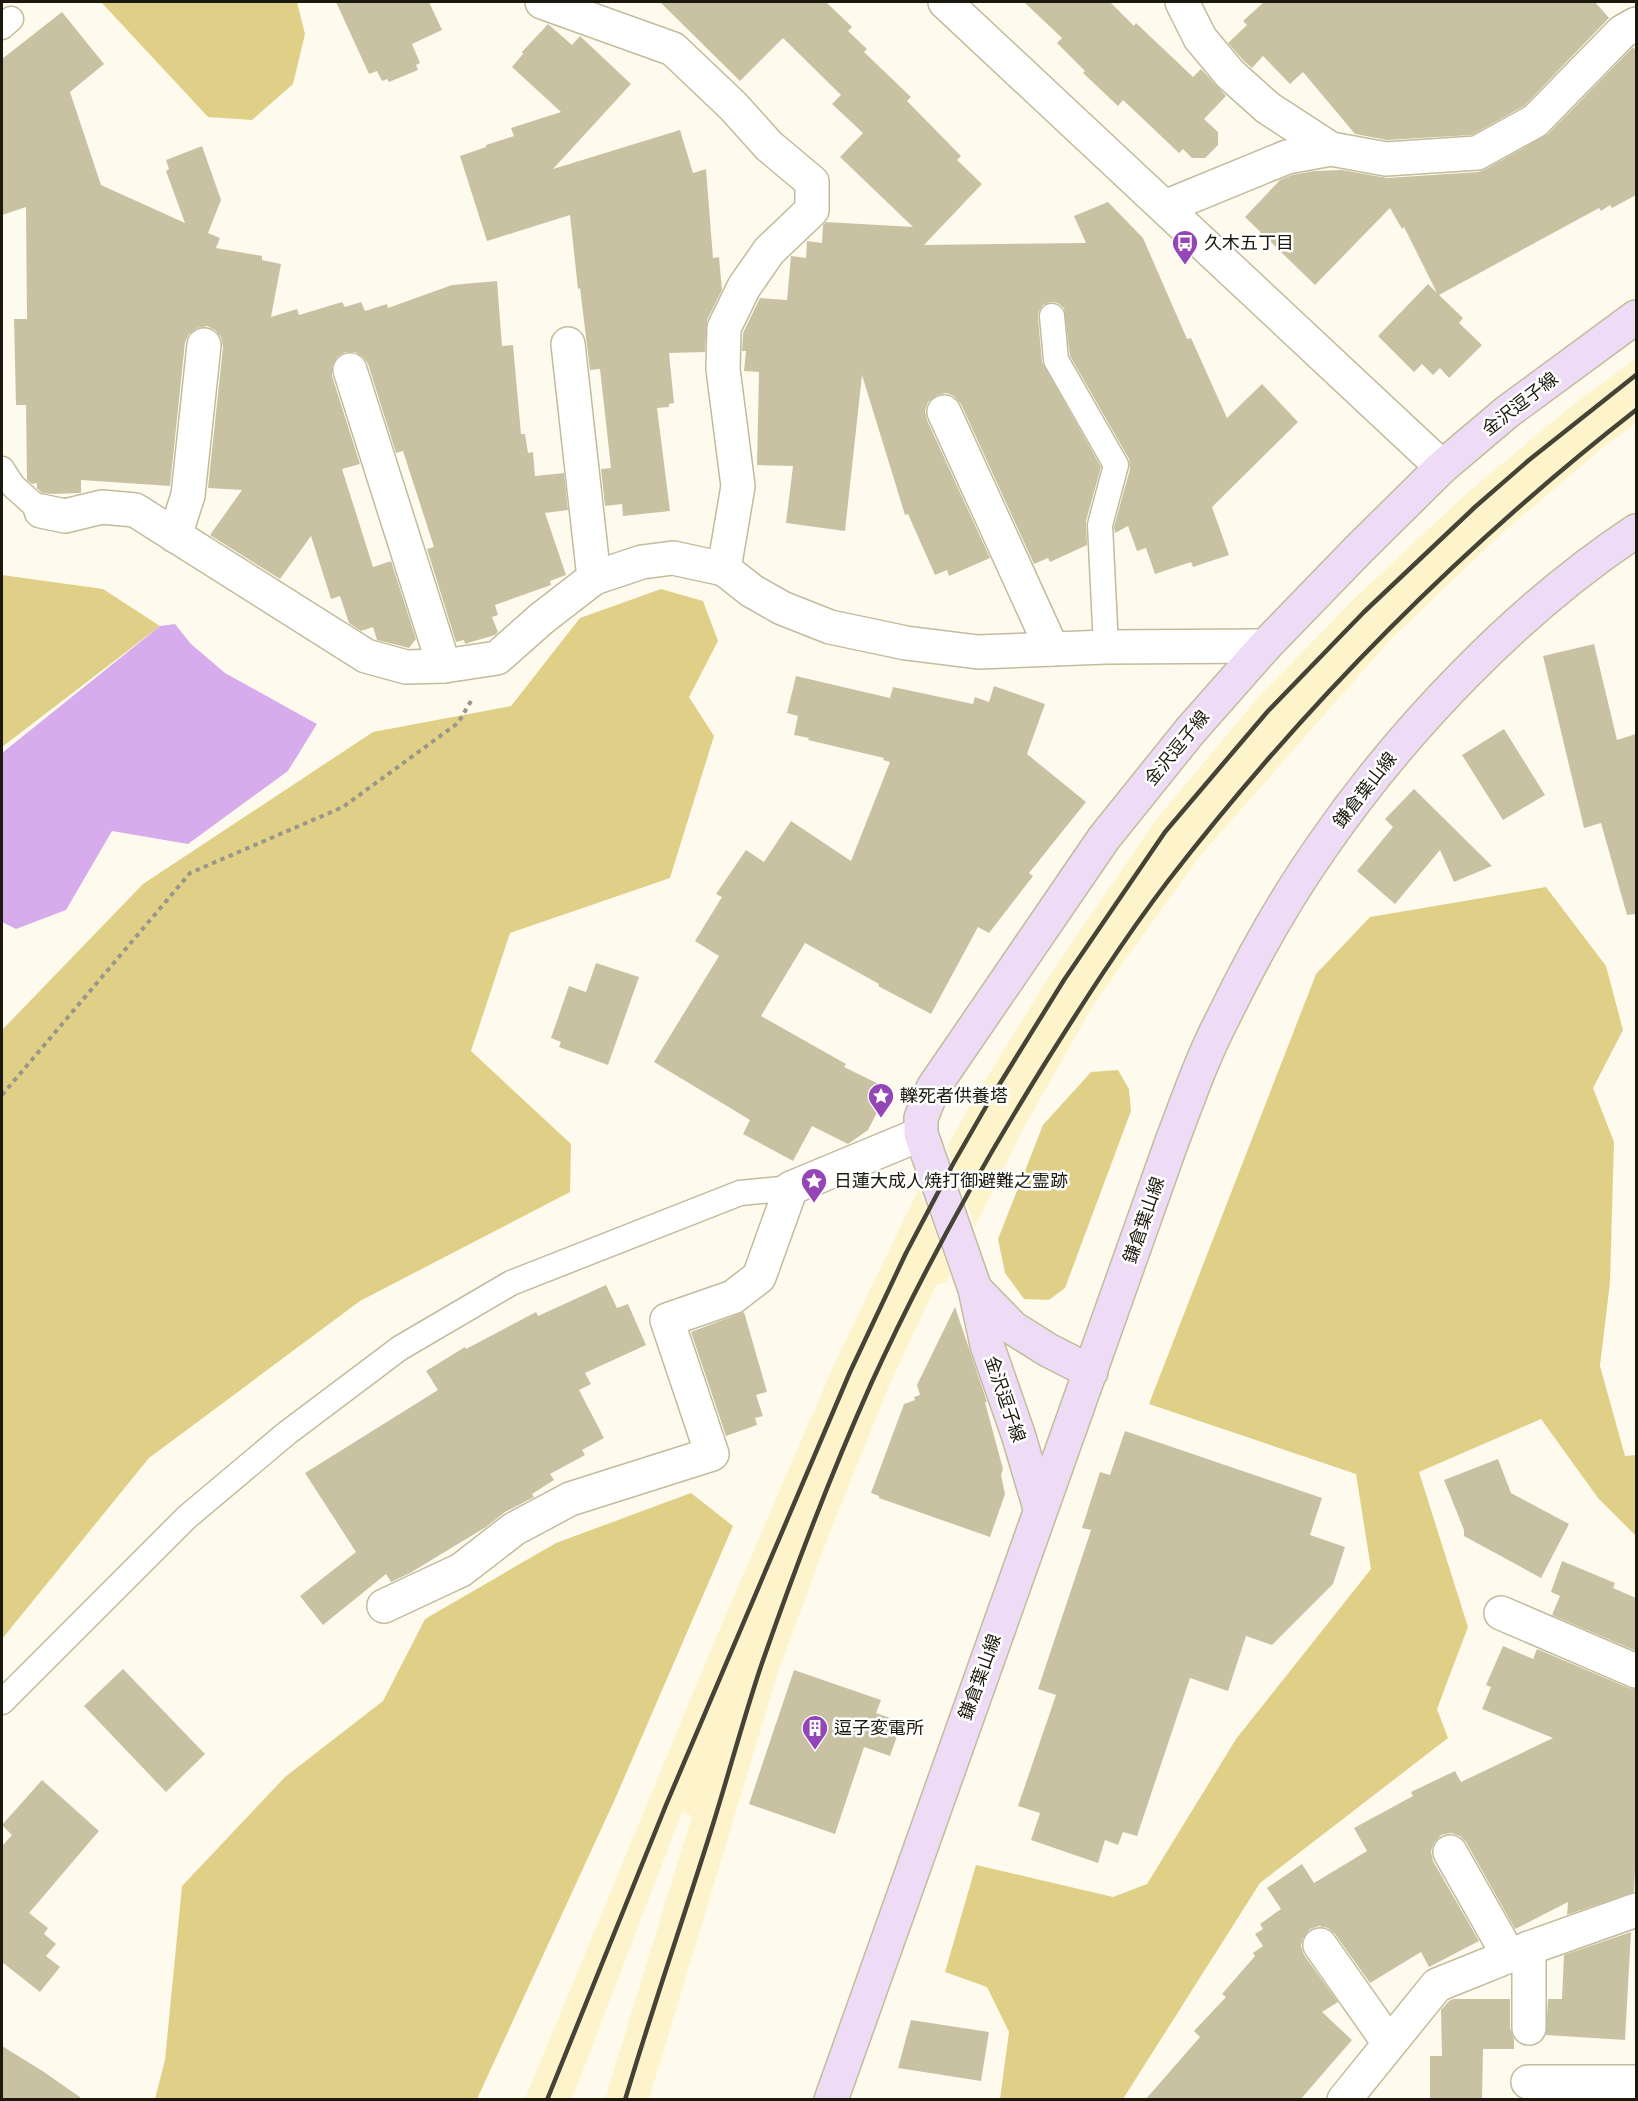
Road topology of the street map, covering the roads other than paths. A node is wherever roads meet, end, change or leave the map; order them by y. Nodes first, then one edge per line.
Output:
1 (542, 2) edge
2 (945, 2) edge
3 (1182, 2) edge
4 (1636, 24) edge
5 (1331, 149) junction
6 (1165, 207) junction
7 (1052, 316) dead end
8 (1636, 317) edge
9 (568, 344) dead end
10 (204, 345) dead end
11 (350, 370) dead end
12 (944, 412) dead end
13 (1442, 468) junction
14 (2, 469) edge
15 (40, 511) joint
16 (1636, 531) edge
17 (175, 536) junction
18 (724, 568) junction
19 (594, 578) junction
20 (1106, 646) junction
21 (1264, 646) junction
22 (1052, 649) junction
23 (444, 666) junction
24 (921, 1134) junction
25 (790, 1188) junction
26 (975, 1289) junction
27 (1091, 1372) junction
28 (1040, 1508) junction
29 (384, 1606) dead end
30 (1501, 1613) dead end
31 (1636, 1671) edge
32 (2, 1702) edge
33 (1450, 1852) dead end
34 (1636, 1910) edge
35 (1320, 1945) dead end
36 (1519, 1952) junction
37 (1528, 2028) dead end
38 (855, 2032) junction
39 (1389, 2043) junction
40 (1636, 2082) edge
41 (1528, 2083) edge
42 (831, 2100) edge
43 (849, 2100) edge
44 (1344, 2100) edge

1 - 18 street
2 - 6 street
3 - 5 street
4 - 5 street
5 - 6 street
6 - 13 street
7 - 20 lane
8 - 13 main road, 金沢逗子線
9 - 19 street
10 - 17 street
11 - 23 street
12 - 22 street
13 - 21 main road, 金沢逗子線
14 - 15 lane
15 - 17 street
16 - 27 main road, 鎌倉葉山線
17 - 23 street
18 - 19 street
18 - 22 street
19 - 23 street
20 - 21 street
20 - 22 street
21 - 24 main road, 金沢逗子線
24 - 25 street
24 - 26 main road, 金沢逗子線
25 - 29 street
25 - 32 lane
26 - 27 main road, 金沢逗子線
26 - 28 main road, 金沢逗子線
27 - 28 main road, 鎌倉葉山線
28 - 38 main road, 鎌倉葉山線
30 - 31 street
33 - 36 street
34 - 36 street
35 - 39 street
36 - 37 street
36 - 39 street
38 - 42 main road, 鎌倉葉山線
38 - 43 main road, 鎌倉葉山線
39 - 44 street
40 - 41 street

